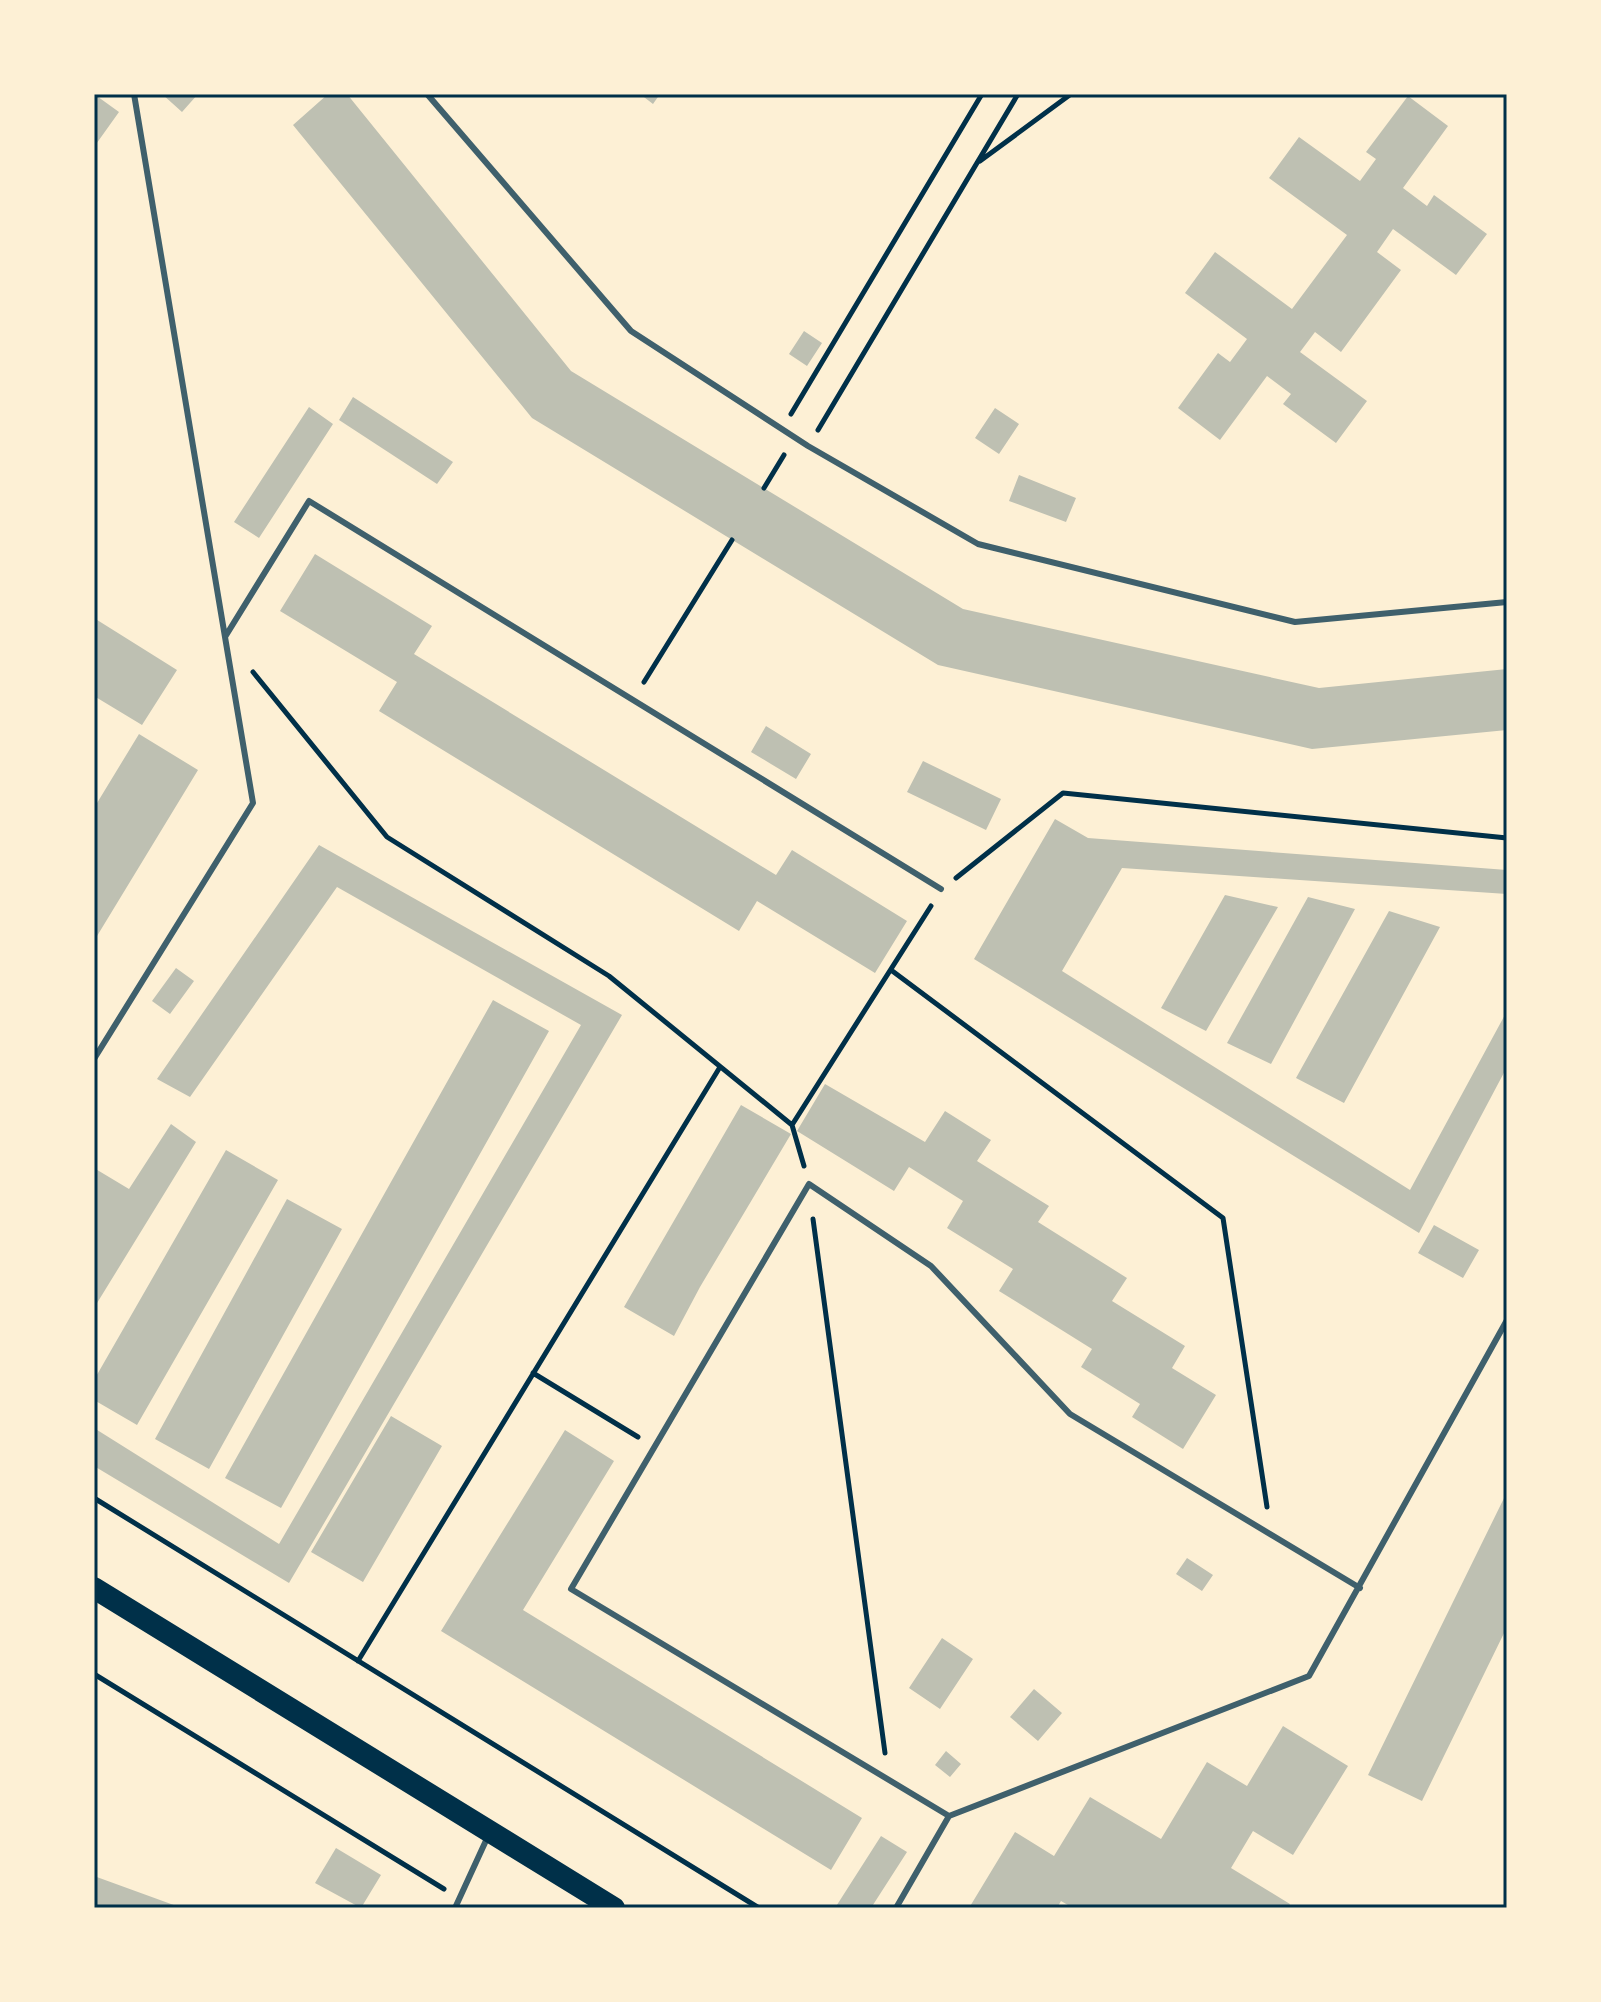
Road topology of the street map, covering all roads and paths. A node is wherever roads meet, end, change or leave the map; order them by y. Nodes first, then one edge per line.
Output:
1 (134, 94) edge
2 (427, 94) edge
3 (982, 94) edge
4 (1018, 94) edge
5 (1071, 94) edge
6 (976, 164) junction
7 (782, 428) junction
8 (795, 437) junction
9 (808, 446) junction
10 (764, 488) dead end
11 (732, 540) dead end
12 (1507, 602) edge
13 (225, 637) junction
14 (633, 700) junction
15 (1507, 838) edge
16 (941, 889) junction
17 (891, 970) junction
18 (94, 1059) edge
19 (720, 1067) junction
20 (792, 1125) junction
21 (809, 1184) junction
22 (1507, 1320) edge
23 (533, 1373) junction
24 (655, 1447) junction
25 (94, 1498) edge
26 (1272, 1536) junction
27 (94, 1588) edge
28 (1360, 1588) junction
29 (358, 1661) junction
30 (94, 1674) edge
31 (888, 1780) junction
32 (949, 1816) junction
33 (490, 1831) junction
34 (459, 1899) junction
35 (455, 1908) edge
36 (614, 1908) edge
37 (759, 1908) edge
38 (896, 1908) edge

1 - 13 lane
2 - 7 lane
3 - 7 path
4 - 6 path
5 - 6 path
6 - 9 path
7 - 8 lane
8 - 9 lane
8 - 10 path
9 - 12 lane
11 - 14 path
13 - 14 lane
13 - 18 lane
13 - 19 path
14 - 16 lane
15 - 16 path
16 - 17 path
17 - 20 path
17 - 26 path
19 - 20 path
19 - 23 path
20 - 21 path
21 - 24 lane
21 - 26 lane
21 - 31 path
22 - 28 lane
23 - 24 path
23 - 29 path
24 - 31 lane
25 - 29 path
26 - 28 lane
27 - 33 highway
28 - 32 lane
29 - 37 path
30 - 34 path
31 - 32 lane
32 - 38 lane
33 - 34 lane
33 - 36 highway
34 - 35 lane

